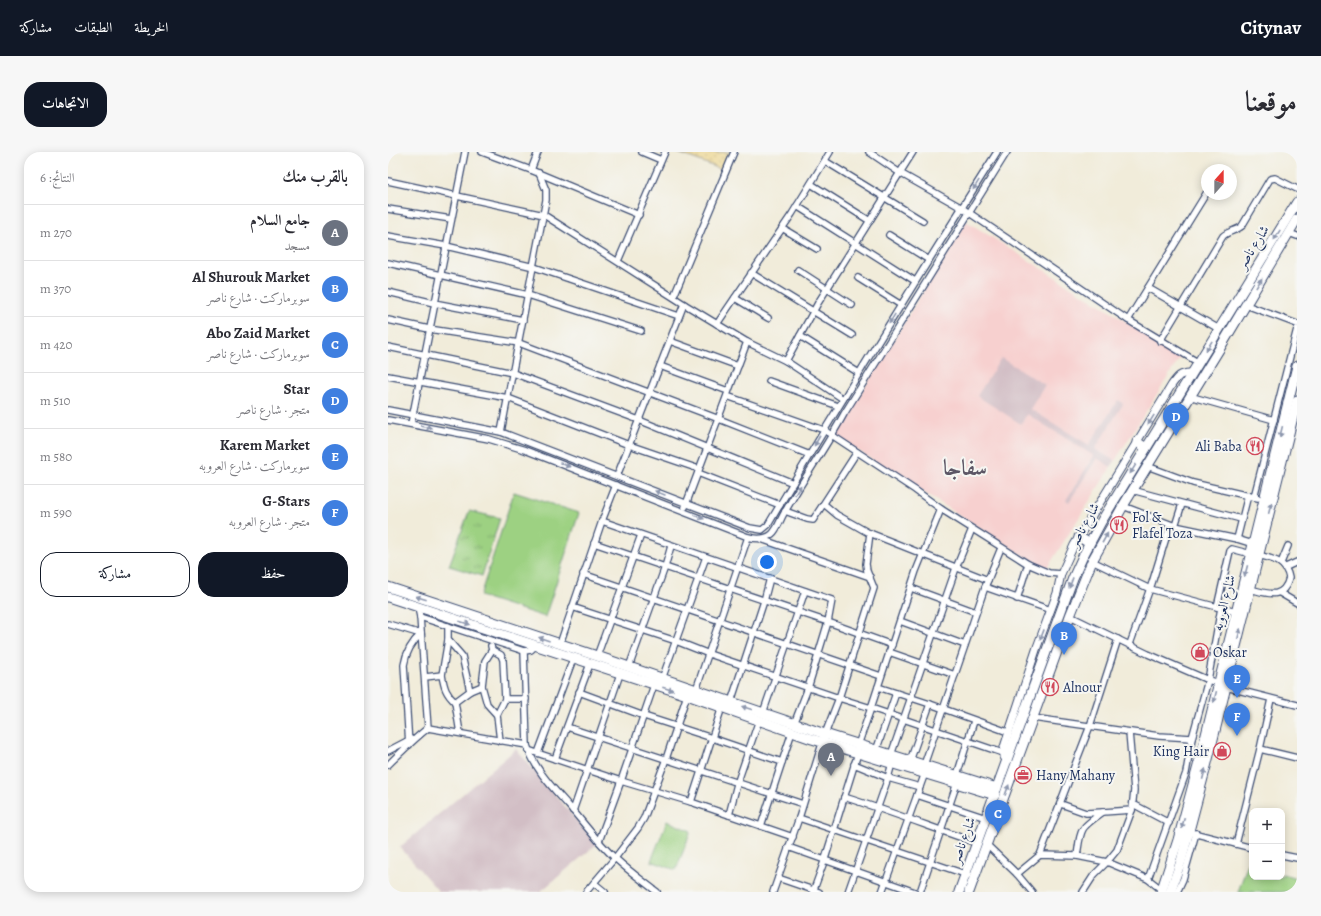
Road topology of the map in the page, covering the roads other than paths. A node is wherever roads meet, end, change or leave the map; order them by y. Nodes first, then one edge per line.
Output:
1 (465, 152) edge
2 (482, 152) edge
3 (538, 152) edge
4 (642, 152) edge
5 (665, 152) edge
6 (734, 152) edge
7 (830, 152) edge
8 (869, 152) edge
9 (913, 152) edge
10 (997, 152) edge
11 (1007, 152) edge
12 (661, 160) junction
13 (825, 161) junction
14 (531, 170) junction
15 (539, 173) junction
16 (900, 173) junction
17 (388, 181) edge
18 (811, 184) junction
19 (1297, 189) edge
20 (456, 195) junction
21 (885, 198) junction
22 (1202, 200) edge
23 (1297, 202) edge
24 (797, 206) junction
25 (962, 208) junction
26 (388, 209) edge
27 (970, 214) junction
28 (544, 215) junction
29 (639, 215) junction
30 (451, 219) junction
31 (1297, 219) edge
32 (923, 220) dead end
33 (870, 221) junction
34 (782, 228) junction
35 (1293, 234) edge
36 (889, 235) dead end
37 (388, 236) edge
38 (856, 244) junction
39 (446, 246) junction
40 (816, 249) dead end
41 (929, 260) junction
42 (618, 261) junction
43 (388, 263) edge
44 (534, 267) junction
45 (798, 270) dead end
46 (751, 274) junction
47 (440, 275) junction
48 (858, 278) dead end
49 (915, 281) junction
50 (1148, 288) junction
51 (827, 290) junction
52 (388, 292) edge
53 (528, 295) junction
54 (674, 296) junction
55 (735, 298) junction
56 (434, 303) junction
57 (684, 304) junction
58 (852, 305) dead end
59 (901, 305) junction
60 (1246, 305) junction
61 (1180, 307) junction
62 (814, 312) junction
63 (1229, 313) junction
64 (679, 316) junction
65 (768, 318) dead end
66 (1238, 318) junction
67 (388, 320) edge
68 (523, 320) junction
69 (1128, 320) junction
70 (717, 324) junction
71 (1297, 324) edge
72 (429, 329) junction
73 (1219, 329) junction
74 (1297, 329) edge
75 (641, 331) dead end
76 (852, 335) dead end
77 (800, 336) junction
78 (1160, 340) junction
79 (670, 341) junction
80 (747, 342) junction
81 (519, 343) junction
82 (388, 347) edge
83 (425, 355) junction
84 (786, 360) junction
85 (1199, 363) junction
86 (660, 366) junction
87 (738, 366) junction
88 (1296, 372) edge
89 (513, 373) junction
90 (859, 373) junction
91 (1192, 373) junction
92 (388, 376) edge
93 (769, 381) dead end
94 (419, 382) junction
95 (649, 393) junction
96 (728, 393) junction
97 (1189, 396) junction
98 (508, 398) junction
99 (843, 399) junction
100 (1297, 401) edge
101 (838, 406) junction
102 (388, 410) edge
103 (413, 415) junction
104 (719, 419) junction
105 (388, 420) edge
106 (638, 420) junction
107 (1274, 420) junction
108 (410, 424) junction
109 (824, 430) junction
110 (501, 432) junction
111 (1293, 433) edge
112 (832, 435) junction
113 (1137, 442) junction
114 (629, 444) junction
115 (707, 448) junction
116 (1146, 448) junction
117 (552, 451) junction
118 (858, 452) junction
119 (810, 455) junction
120 (549, 459) junction
121 (1147, 466) junction
122 (699, 471) junction
123 (617, 476) junction
124 (793, 483) junction
125 (616, 485) junction
126 (1132, 490) junction
127 (1248, 495) junction
128 (1254, 497) junction
129 (1264, 500) junction
130 (686, 504) junction
131 (824, 504) junction
132 (1182, 504) junction
133 (780, 505) junction
134 (1123, 506) junction
135 (941, 509) junction
136 (785, 510) junction
137 (683, 511) junction
138 (1241, 519) junction
139 (602, 521) junction
140 (1173, 526) junction
141 (972, 530) junction
142 (870, 533) junction
143 (641, 535) junction
144 (748, 537) junction
145 (1079, 537) junction
146 (761, 539) junction
147 (1237, 539) junction
148 (594, 543) junction
149 (1089, 543) junction
150 (1253, 544) junction
151 (671, 546) junction
152 (1288, 546) dead end
153 (1001, 548) junction
154 (922, 554) junction
155 (1254, 554) junction
156 (633, 556) junction
157 (706, 557) junction
158 (1092, 561) junction
159 (1281, 562) junction
160 (1297, 562) edge
161 (1028, 564) junction
162 (665, 567) junction
163 (738, 567) junction
164 (1286, 567) junction
165 (956, 568) junction
166 (583, 574) junction
167 (1061, 574) junction
168 (870, 577) junction
169 (698, 578) junction
170 (770, 578) junction
171 (988, 580) junction
172 (388, 587) edge
173 (985, 587) junction
174 (622, 588) junction
175 (911, 588) junction
176 (1150, 589) junction
177 (1250, 589) junction
178 (731, 590) junction
179 (805, 591) junction
180 (1280, 593) junction
181 (388, 597) edge
182 (654, 598) junction
183 (1017, 599) junction
184 (945, 600) junction
185 (764, 601) junction
186 (1297, 604) edge
187 (572, 607) junction
188 (1219, 607) junction
189 (418, 608) junction
190 (687, 610) junction
191 (1051, 610) junction
192 (797, 612) junction
193 (976, 612) junction
194 (1236, 612) junction
195 (1070, 616) junction
196 (420, 617) junction
197 (611, 620) junction
198 (720, 621) junction
199 (900, 621) junction
200 (828, 622) junction
201 (388, 624) edge
202 (448, 626) junction
203 (642, 631) junction
204 (754, 633) junction
205 (934, 633) junction
206 (421, 634) junction
207 (859, 634) junction
208 (1118, 639) junction
209 (448, 640) junction
210 (490, 640) junction
211 (676, 641) junction
212 (560, 644) junction
213 (786, 644) junction
214 (965, 644) junction
215 (1130, 644) junction
216 (892, 645) junction
217 (535, 646) junction
218 (492, 650) junction
219 (524, 651) junction
220 (889, 652) junction
221 (1046, 652) junction
222 (709, 654) junction
223 (817, 655) junction
224 (597, 656) junction
225 (574, 659) junction
226 (1053, 661) junction
227 (1043, 662) junction
228 (590, 664) junction
229 (922, 664) junction
230 (743, 665) junction
231 (850, 666) junction
232 (628, 667) junction
233 (620, 674) junction
234 (442, 675) junction
235 (955, 675) junction
236 (775, 676) junction
237 (882, 676) junction
238 (425, 677) junction
239 (1208, 680) junction
240 (658, 682) junction
241 (1222, 685) junction
242 (482, 686) junction
243 (878, 687) junction
244 (808, 688) junction
245 (696, 690) junction
246 (470, 691) junction
247 (579, 692) junction
248 (896, 692) junction
249 (686, 695) junction
250 (839, 698) junction
251 (911, 698) junction
252 (505, 699) junction
253 (526, 699) junction
254 (1271, 699) junction
255 (455, 702) junction
256 (731, 702) junction
257 (609, 704) junction
258 (930, 704) junction
259 (1297, 705) edge
260 (722, 707) junction
261 (871, 708) junction
262 (943, 709) junction
263 (890, 714) junction
264 (497, 715) junction
265 (644, 716) junction
266 (761, 716) junction
267 (903, 718) junction
268 (1033, 718) junction
269 (974, 721) junction
270 (921, 725) junction
271 (567, 726) junction
272 (1090, 726) junction
273 (676, 727) junction
274 (428, 728) junction
275 (793, 728) junction
276 (937, 730) junction
277 (1008, 732) junction
278 (1129, 732) junction
279 (460, 734) junction
280 (598, 737) junction
281 (712, 738) junction
282 (824, 738) junction
283 (1192, 738) junction
284 (411, 740) junction
285 (500, 741) junction
286 (968, 741) junction
287 (527, 748) junction
288 (632, 748) junction
289 (858, 749) junction
290 (1260, 749) junction
291 (388, 751) edge
292 (749, 751) junction
293 (876, 751) junction
294 (1190, 752) junction
295 (538, 753) junction
296 (1003, 753) junction
297 (1201, 754) junction
298 (1297, 758) edge
299 (555, 759) junction
300 (666, 759) junction
301 (891, 759) junction
302 (910, 760) junction
303 (782, 762) junction
304 (1007, 762) junction
305 (854, 764) junction
306 (388, 765) edge
307 (925, 769) junction
308 (588, 770) junction
309 (701, 771) junction
310 (888, 778) junction
311 (957, 779) junction
312 (621, 781) junction
313 (737, 784) junction
314 (920, 787) junction
315 (653, 791) junction
316 (996, 792) junction
317 (770, 794) junction
318 (918, 795) junction
319 (844, 797) junction
320 (691, 802) junction
321 (803, 804) junction
322 (1061, 804) junction
323 (950, 806) junction
324 (1132, 807) junction
325 (877, 808) junction
326 (1191, 809) junction
327 (573, 811) junction
328 (1103, 812) junction
329 (730, 815) junction
330 (799, 818) junction
331 (986, 818) junction
332 (908, 820) junction
333 (1168, 823) junction
334 (761, 826) junction
335 (983, 828) junction
336 (834, 829) junction
337 (940, 830) junction
338 (992, 832) junction
339 (1192, 832) junction
340 (793, 837) junction
341 (867, 840) junction
342 (599, 841) junction
343 (977, 843) junction
344 (1236, 844) junction
345 (987, 845) junction
346 (788, 847) junction
347 (1249, 847) edge
348 (897, 850) junction
349 (1040, 855) junction
350 (1285, 855) edge
351 (1077, 856) junction
352 (615, 858) junction
353 (1297, 858) edge
354 (825, 859) junction
355 (930, 862) junction
356 (1107, 862) junction
357 (856, 870) junction
358 (1017, 874) junction
359 (970, 876) junction
360 (778, 878) junction
361 (1148, 879) junction
362 (886, 882) junction
363 (594, 883) junction
364 (972, 890) edge
365 (815, 891) edge
366 (1165, 891) edge
367 (586, 892) edge
368 (605, 892) edge
369 (657, 892) edge
370 (773, 892) edge
371 (848, 892) edge
372 (882, 892) edge
373 (915, 892) edge
374 (920, 892) edge
375 (959, 892) edge
376 (1032, 892) edge
377 (1083, 892) edge
378 (1177, 892) edge

1 - 20 street
2 - 14 street
3 - 14 street
4 - 12 street
5 - 12 street
6 - 54 street
7 - 13 street
8 - 16 street
9 - 16 street
10 -> 25 street
11 - 27 street
12 - 29 street
13 - 18 street
13 - 21 street
14 - 15 street
15 - 28 street
15 - 29 street
16 - 21 street
16 - 25 street
17 - 20 street
18 - 24 street
18 - 33 street
19 - 61 street
20 - 28 street
20 - 30 street
21 - 32 street
21 - 33 street
22 - 50 street
23 -> 63 main road, شارع ناصر
24 - 34 street
24 - 38 street
25 - 27 street
25 - 41 street
26 - 30 street
27 - 69 street
27 - 112 street
28 - 42 street
28 - 44 street
29 - 42 street
30 - 39 street
31 - 35 main road, شارع ناصر
33 - 38 street
34 - 40 street
34 - 46 street
60 -> 35 main road, شارع ناصر
36 - 41 street
37 - 39 street
38 - 49 street
38 - 51 street
39 - 44 street
39 - 47 street
41 - 49 street
42 - 54 street
43 - 47 street
44 - 53 street
44 - 64 street
45 - 51 street
46 - 55 street
46 - 62 street
47 - 53 street
47 - 56 street
48 - 59 street
49 - 59 street
50 - 61 street
50 - 69 street
51 - 58 street
51 - 62 street
52 - 56 street
53 - 68 street
53 - 75 street
54 - 57 street
55 - 65 street
55 - 70 street
56 - 68 street
56 - 72 street
57 - 64 street
57 - 70 street
59 -> 90 street
60 - 66 main road, شارع ناصر
60 - 71 street
61 - 73 street
61 - 78 street
62 - 76 street
62 - 77 street
63 - 66 main road
63 - 73 main road, شارع ناصر
64 - 79 street
66 - 97 main road, شارع ناصر
67 - 72 street
68 - 81 street
69 - 78 street
70 - 80 street
72 - 81 street
72 - 83 street
73 -> 85 main road, شارع ناصر
74 - 107 street
77 - 84 street
77 - 90 street
78 - 85 street
79 - 86 street
79 - 87 street
80 - 84 street
80 - 87 street
81 - 89 street
81 - 95 street
82 - 83 street
83 - 89 street
83 - 94 street
84 - 99 street
85 - 91 main road, شارع ناصر
86 - 95 street
86 - 96 street
87 - 96 street
88 -> 129 main road, شارع العروبه
89 - 98 street
89 - 106 street
90 - 99 street
91 -> 113 street
91 - 116 main road, شارع ناصر
92 - 94 street
93 - 101 street
94 - 98 street
94 - 103 street
95 - 104 street
95 - 106 street
96 - 104 street
96 - 109 street
97 - 107 street
97 - 121 main road, شارع ناصر
98 - 110 street
98 - 114 street
99 - 101 street
100 - 111 main road, شارع العروبه
101 - 109 street
102 - 103 street
103 - 108 street
103 - 110 street
104 - 115 street
104 - 119 street
105 - 108 street
106 - 114 street
106 - 115 street
107 - 128 street
108 -> 120 street
109 - 112 street
109 -> 119 street
110 - 117 street
155 -> 111 main road, شارع العروبه
112 - 118 street
136 -> 112 street
113 - 116 main road
113 - 145 street
114 - 122 street
114 - 123 street
115 - 122 street
115 - 124 street
116 -> 149 main road, شارع ناصر
117 - 120 street
117 - 123 street
118 - 131 street
118 - 135 street
119 - 124 street
120 -> 125 street
121 - 126 main road, شارع ناصر
121 - 127 street
122 - 130 street
122 - 133 street
130 -> 123 street
124 - 133 street
125 - 137 street
125 - 139 street
126 - 132 street
126 - 134 main road, شارع ناصر
127 - 128 street
127 - 138 street
128 - 129 street
129 - 150 main road, شارع العروبه
130 - 133 street
130 - 137 street
131 - 136 street
131 - 142 street
132 - 138 street
132 - 140 street
134 - 140 street
158 -> 134 main road, شارع ناصر
135 - 141 street
135 - 154 street
136 - 146 street
137 -> 144 street
138 - 147 street
139 - 143 street
139 - 148 street
140 - 147 street
140 - 176 street
141 - 153 street
141 - 165 street
142 - 154 street
142 - 168 street
143 - 151 street
143 - 156 street
144 - 146 street
144 - 163 street
145 - 149 main road
145 - 167 street
146 - 168 street
147 - 150 street
148 - 156 street
148 - 166 street
149 -> 221 main road, شارع ناصر
150 - 155 main road, شارع العروبه
151 - 157 street
151 - 162 street
152 - 159 street
153 - 161 street
153 - 171 street
154 - 165 street
154 - 175 street
155 - 159 street
155 - 177 main road, شارع العروبه
155 - 188 street
155 -> 194 main road, شارع العروبه
156 - 162 street
156 - 174 street
157 - 163 street
157 - 169 street
158 - 176 street
158 - 195 main road, شارع ناصر
159 - 164 street
160 - 164 street
161 - 167 street
161 - 183 street
162 - 169 street
162 - 182 street
163 - 170 street
163 - 178 street
164 - 180 street
165 - 171 street
165 - 184 street
166 - 174 street
166 - 187 street
167 - 191 street
168 - 207 street
169 - 178 street
169 - 190 street
170 - 179 street
170 - 185 street
171 - 173 street
212 -> 172 main road
173 - 183 street
173 - 193 street
174 - 182 street
174 - 197 street
175 - 184 street
175 - 199 street
176 - 188 street
176 - 215 street
177 - 180 street
241 -> 177 main road, شارع العروبه
178 - 185 street
178 - 198 street
179 - 192 street
179 - 200 street
180 - 186 street
181 - 189 main road
182 - 190 street
182 - 203 street
183 - 191 street
184 - 193 street
184 - 205 street
185 - 192 street
185 - 204 street
187 - 197 street
187 - 212 street
188 - 194 street
188 - 239 street
189 - 196 street
189 -> 217 main road
190 - 198 street
190 - 211 street
191 -> 277 street
192 - 200 street
192 - 213 street
193 - 214 street
194 - 241 main road, شارع العروبه
195 - 208 street
195 - 226 main road, شارع ناصر
196 - 202 street
196 - 206 street
197 - 203 street
197 - 224 street
198 - 204 street
198 - 222 street
199 - 205 street
199 - 216 street
200 - 207 street
200 - 223 street
201 - 206 street
202 - 209 street
202 - 210 street
203 - 211 street
203 - 232 street
204 - 213 street
204 - 230 street
205 - 214 street
205 - 229 street
206 - 238 street
206 - 284 street
207 - 216 street
207 - 231 street
208 - 215 street
208 - 272 street
209 - 234 street
209 - 246 street
210 - 218 street
210 - 219 street
211 - 222 street
211 - 240 street
212 - 224 main road
213 - 223 street
213 - 236 street
214 - 235 street
215 - 239 street
216 - 220 street
217 - 219 street
217 - 225 main road
218 - 242 street
218 - 252 street
219 - 253 street
220 - 229 street
220 - 237 street
221 - 226 main road
221 - 227 main road, شارع ناصر
222 - 230 street
222 - 245 street
223 - 231 street
223 - 244 street
224 - 232 main road
225 - 228 main road
225 - 295 street
226 - 227 main road
226 - 268 main road, شارع ناصر
227 - 304 main road, شارع ناصر
228 - 233 main road
228 - 247 street
229 - 235 street
229 - 251 street
230 - 236 street
230 - 256 street
231 - 237 street
231 - 250 street
232 - 240 main road
233 - 240 main road
233 - 257 street
234 - 238 street
234 - 255 street
235 - 262 street
236 - 244 street
236 - 266 street
237 - 243 street
238 - 274 street
239 - 241 street
239 - 283 street
240 - 245 main road
240 -> 249 main road
240 - 265 street
241 - 254 street
241 -> 297 main road, شارع العروبه
326 -> 241 main road, شارع العروبه
242 - 246 street
242 - 264 street
243 - 248 street
243 - 261 street
244 - 250 street
244 - 275 street
245 - 256 main road
246 - 255 street
247 - 257 street
247 - 271 street
248 - 251 street
248 - 263 street
249 - 260 main road
249 - 273 street
250 - 261 street
250 - 282 street
251 - 258 street
251 - 267 street
252 - 253 street
252 - 264 street
253 - 287 street
254 - 259 street
254 - 290 street
255 - 279 street
266 -> 256 main road
257 - 265 street
257 - 280 street
258 - 262 street
258 - 270 street
260 - 266 main road
260 - 281 street
261 - 263 street
261 - 289 street
262 - 269 street
262 - 276 street
263 - 267 street
263 - 293 street
264 - 285 street
265 - 273 street
265 - 288 street
266 - 275 main road
266 - 292 street
267 - 270 street
267 - 301 street
268 - 272 street
338 -> 268 main road, شارع ناصر
269 - 277 street
269 - 286 street
270 - 276 street
270 - 302 street
271 - 280 street
271 - 299 street
272 - 278 street
272 - 322 street
273 - 281 street
273 - 300 street
274 - 279 street
274 - 284 street
275 - 282 main road
275 - 303 street
276 - 286 street
276 - 307 street
277 - 296 street
278 - 283 street
278 - 324 street
279 - 285 street
280 - 288 street
280 - 308 street
281 - 292 street
281 - 309 street
282 - 289 main road
282 - 321 street
283 - 294 street
284 - 291 street
284 - 306 street
285 - 287 street
286 - 296 street
286 - 311 street
287 - 295 street
287 - 327 street
288 - 300 street
288 - 312 street
289 - 293 main road
289 - 301 main road
289 - 305 street
290 - 298 street
290 - 344 street
292 - 303 street
292 - 313 street
293 - 301 main road
294 - 297 main road
294 - 333 street
295 - 299 street
296 - 304 street
297 - 326 main road, شارع العروبه
299 - 308 street
300 - 309 street
300 - 315 street
301 - 302 main road
301 - 307 main road
301 - 310 street
302 - 307 main road
303 - 317 street
304 - 316 main road, شارع ناصر
305 - 310 street
305 - 319 street
307 - 311 main road
307 - 314 street
308 - 312 street
308 - 327 street
309 - 313 street
309 - 320 street
310 - 314 street
310 - 325 street
311 - 316 main road
311 - 323 street
312 - 315 street
312 - 342 street
313 - 317 street
313 - 329 street
314 - 318 street
315 - 320 street
315 - 352 street
316 - 331 main road, شارع ناصر
317 - 321 street
317 - 334 street
318 - 323 street
318 - 332 street
319 - 325 street
319 - 336 street
320 - 329 street
321 - 330 street
322 - 328 street
322 - 349 street
323 - 331 street
323 - 337 street
324 - 328 street
324 - 333 street
324 - 356 street
325 - 332 street
325 - 341 street
326 - 339 main road, شارع العروبه
326 -> 366 main road, شارع العروبه
327 - 342 street
328 - 351 street
329 - 334 street
330 - 336 street
330 - 340 street
331 - 335 main road, شارع ناصر
332 - 337 street
332 - 348 street
333 - 361 street
334 - 340 street
335 - 338 main road
335 - 343 main road, شارع ناصر
336 - 341 street
336 - 354 street
337 - 343 street
337 - 355 street
338 - 345 main road, شارع ناصر
339 - 344 street
339 - 366 main road, شارع العروبه
339 - 378 street
340 - 346 street
341 - 348 street
341 - 357 street
342 - 352 street
343 - 359 main road, شارع ناصر
344 - 347 street
345 - 358 street
345 - 359 main road, شارع ناصر
346 - 354 street
346 - 360 street
348 - 355 street
348 - 362 street
349 - 351 street
349 - 358 street
350 - 353 street
351 - 356 street
352 - 363 street
352 - 369 street
354 - 357 street
354 - 365 street
355 - 359 street
355 - 374 street
356 - 361 street
356 - 377 street
357 - 362 street
357 - 371 street
358 - 376 street
359 - 364 main road, شارع ناصر
359 - 375 main road, شارع ناصر
360 - 365 street
360 - 370 street
361 - 366 street
362 - 372 street
362 - 373 street
363 - 367 street
363 - 368 street

